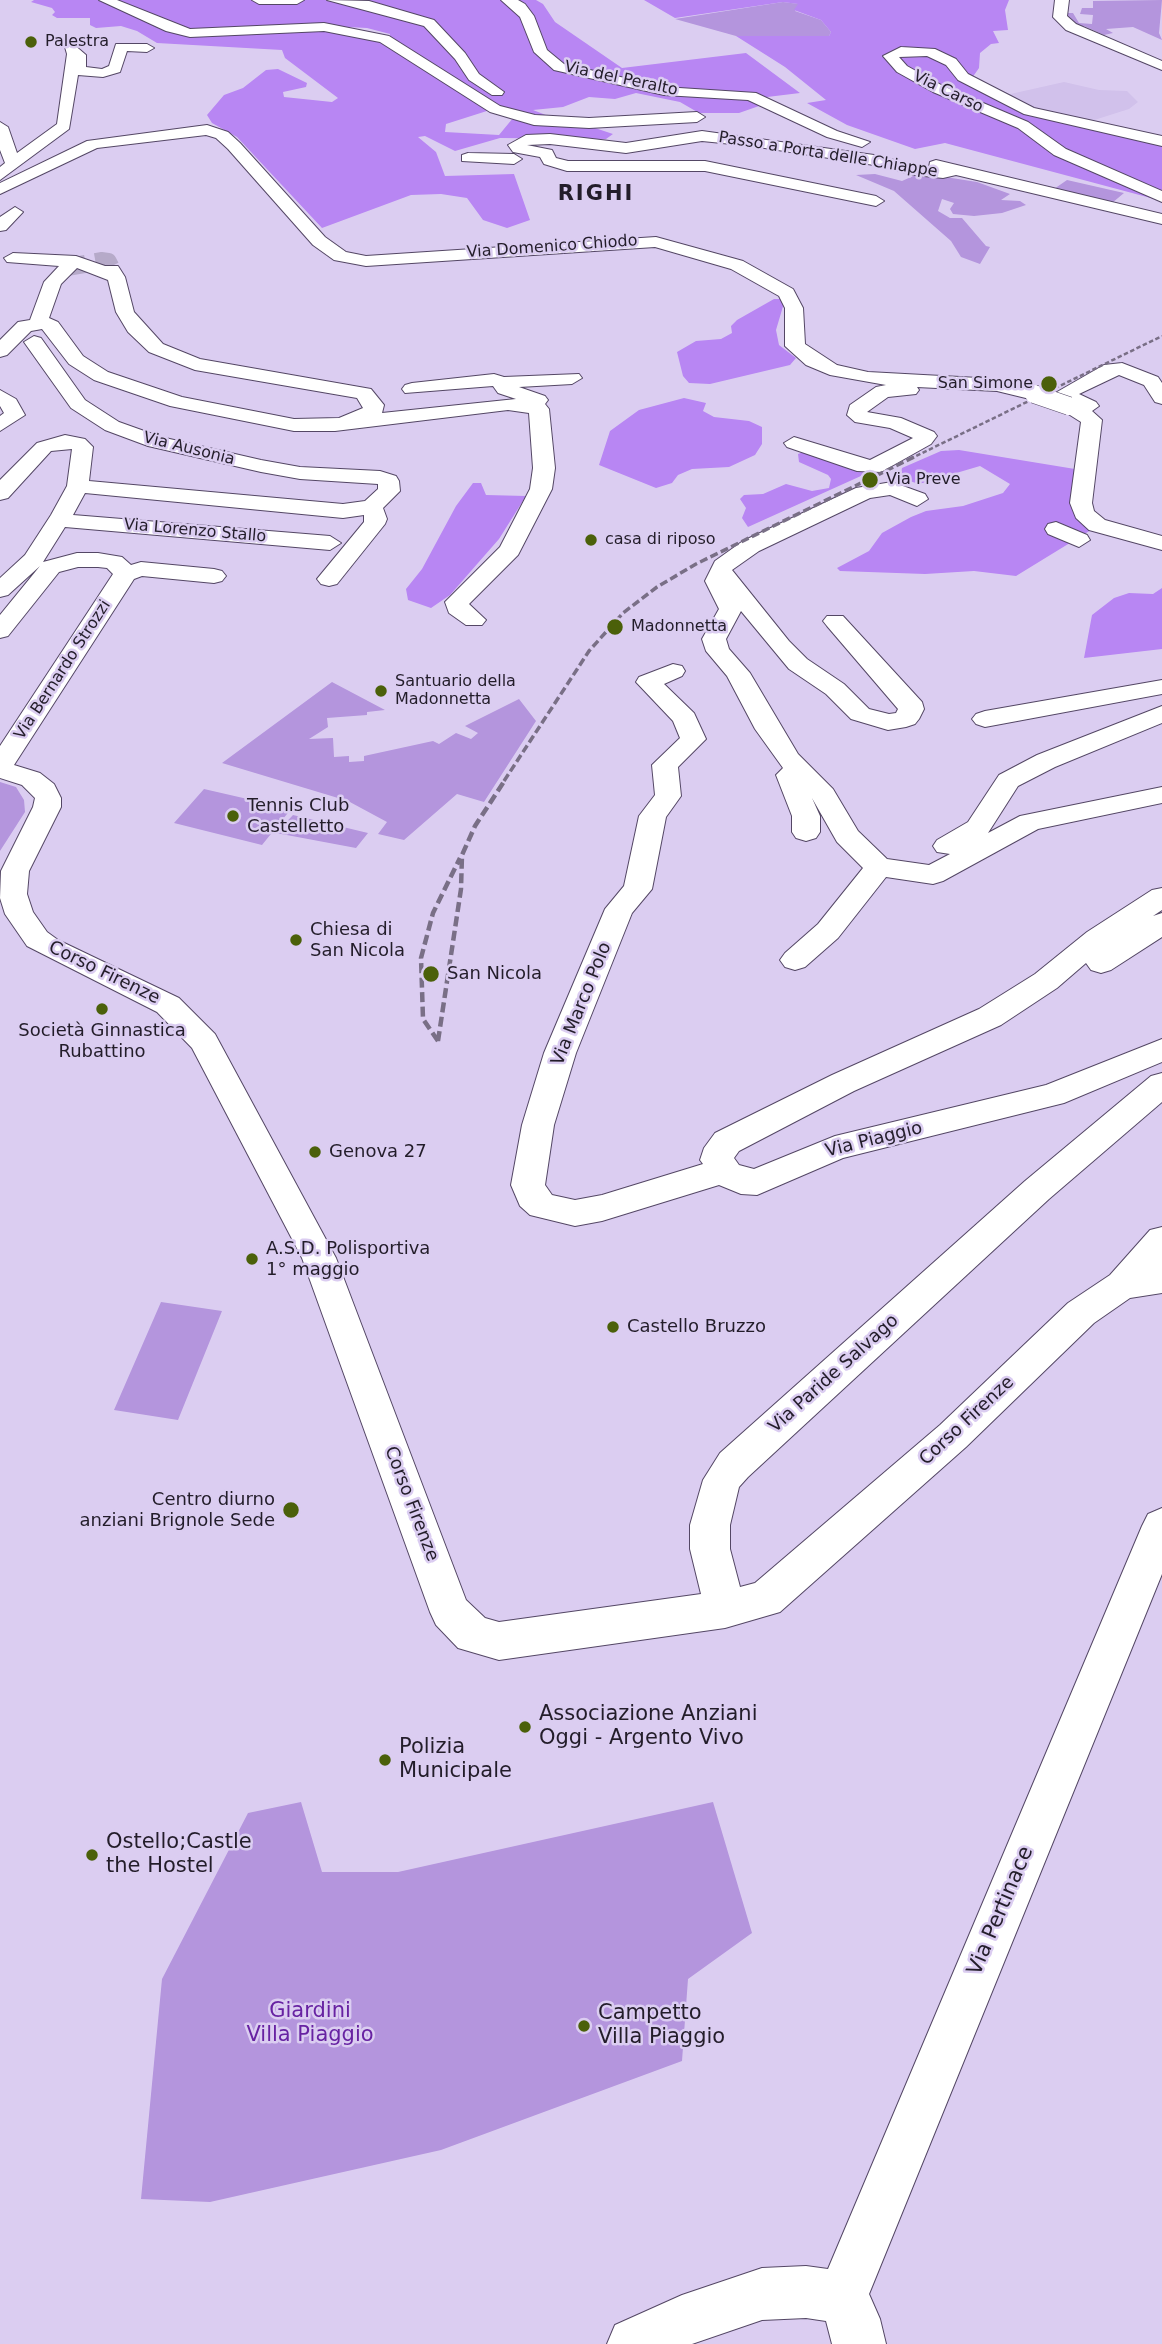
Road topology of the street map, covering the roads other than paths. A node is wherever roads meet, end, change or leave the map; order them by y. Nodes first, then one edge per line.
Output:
1 (106, 0) edge
2 (259, 0) edge
3 (297, 0) edge
4 (334, 0) edge
5 (508, 0) edge
6 (1062, 0) edge
7 (147, 48) dead end
8 (1162, 66) edge
9 (713, 117) dead end
10 (572, 123) junction
11 (0, 127) edge
12 (780, 129) dead end
13 (1162, 141) edge
14 (234, 146) junction
15 (886, 150) junction
16 (468, 158) dead end
17 (554, 164) junction
18 (6, 169) edge
19 (956, 170) junction
20 (243, 176) dead end
21 (0, 189) edge
22 (35, 192) dead end
23 (1162, 197) edge
24 (0, 200) edge
25 (876, 201) dead end
26 (15, 212) dead end
27 (1162, 219) edge
28 (0, 226) edge
29 (13, 258) dead end
30 (68, 267) tunnel mouth
31 (29, 327) junction
32 (0, 351) edge
33 (572, 379) dead end
34 (935, 381) junction
35 (500, 382) junction
36 (412, 389) dead end
37 (0, 396) edge
38 (1162, 398) edge
39 (539, 409) junction
40 (1092, 420) junction
41 (0, 425) edge
42 (335, 425) junction
43 (794, 443) dead end
44 (78, 486) junction
45 (0, 493) edge
46 (917, 499) dead end
47 (372, 507) junction
48 (60, 520) junction
49 (1102, 527) junction
50 (1056, 528) dead end
51 (330, 543) dead end
52 (1162, 543) edge
53 (122, 569) junction
54 (214, 576) dead end
55 (722, 576) junction
56 (329, 579) dead end
57 (0, 590) edge
58 (474, 620) dead end
59 (835, 621) dead end
60 (0, 631) edge
61 (673, 671) dead end
62 (1162, 687) edge
63 (1162, 714) edge
64 (985, 719) dead end
65 (0, 768) edge
66 (798, 772) junction
67 (1162, 795) edge
68 (806, 832) dead end
69 (879, 867) junction
70 (921, 874) junction
71 (1162, 897) edge
72 (1162, 923) edge
73 (795, 960) dead end
74 (1046, 981) junction
75 (1162, 1050) edge
76 (1162, 1084) edge
77 (722, 1171) junction
78 (1047, 1181) junction
79 (1162, 1240) edge
80 (1162, 1279) edge
81 (1122, 1285) junction
82 (844, 1338) dead end
83 (1162, 1526) edge
84 (725, 1609) junction
85 (850, 2320) edge
86 (634, 2344) edge

1 - 10 street
2 - 3 street
4 - 10 street
5 - 15 street, Via del Peralto
6 - 8 street
7 - 18 street
9 - 10 street
11 - 18 street
12 - 15 street
13 - 23 street, Via Carso
14 - 20 street
14 - 21 street, Via Domenico Chiodo
14 - 34 street, Via Domenico Chiodo
15 - 19 street
16 - 17 street, Passo a Porta delle Chiappe
17 - 19 street, Passo a Porta delle Chiappe
17 - 25 street, Passo a Porta delle Chiappe
19 - 27 street
22 - 24 street
26 - 28 street
29 - 42 street
30 - 31 street
31 - 32 street
31 - 42 street
31 - 47 street, Via Ausonia
33 - 35 street
34 - 40 street, Via Domenico Chiodo, bridge
34 - 43 street, Via Domenico Chiodo
35 - 36 street
35 - 39 street
37 - 41 street
38 - 40 street
39 - 42 street
39 - 58 street
40 - 49 street
44 - 45 street
44 - 47 street
44 - 48 street
46 - 55 street
47 - 56 street, Via Ausonia
48 - 51 street, Via Lorenzo Stallo
48 - 57 street
49 - 50 street
49 - 52 street
53 - 54 street
53 - 60 street
53 - 65 street, Via Bernardo Strozzi
55 - 59 street
55 - 66 street
61 - 77 street, Via Marco Polo
62 - 64 street
63 - 70 street
65 - 84 street, Corso Firenze
66 - 68 street
66 - 69 street
67 - 70 street
69 - 70 street
69 - 73 street
71 - 74 street
72 - 74 street
74 - 77 street
75 - 77 street, Via Piaggio
76 - 78 street, Via Paride Salvago
78 - 82 street, Via Paride Salvago
78 - 84 street, Via Paride Salvago
79 - 81 street, Corso Firenze
80 - 81 street, Corso Firenze
81 - 84 street, Corso Firenze
83 - 85 street, Via Pertinace
85 - 86 street

